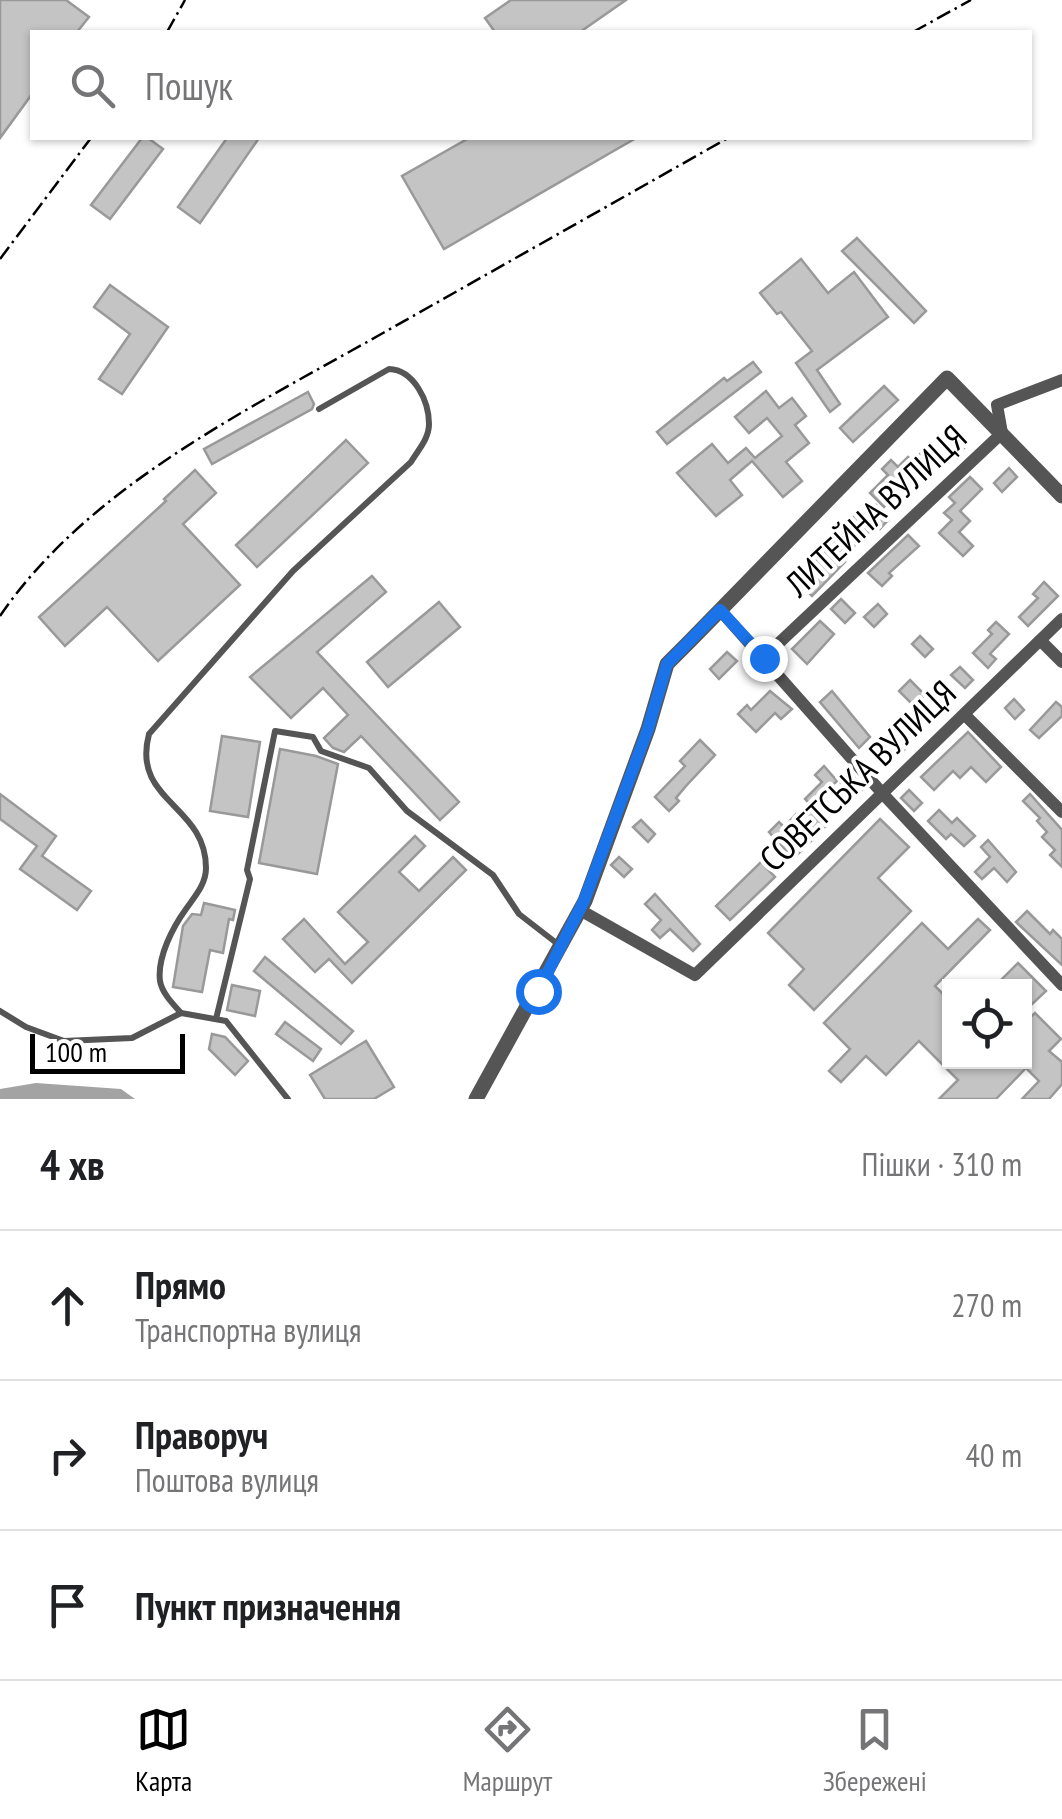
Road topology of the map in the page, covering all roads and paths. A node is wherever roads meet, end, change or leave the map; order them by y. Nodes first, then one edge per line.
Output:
1 (1062, 380) edge
2 (320, 408) dead end
3 (1002, 433) junction
4 (1062, 496) edge
5 (720, 610) junction
6 (1062, 619) edge
7 (1041, 641) junction
8 (764, 658) junction
9 (1062, 662) edge
10 (965, 715) junction
11 (883, 794) junction
12 (1062, 812) edge
13 (580, 910) junction
14 (560, 946) junction
15 (1062, 986) edge
16 (0, 1011) edge
17 (181, 1013) junction
18 (216, 1020) junction
19 (288, 1099) edge
20 (476, 1099) edge

1 - 3 street, ЛИТЕЙНА ВУЛИЦЯ
2 - 17 lane
3 - 4 street
3 - 5 street
3 - 8 street, ЛИТЕЙНА ВУЛИЦЯ
5 - 8 street
5 - 13 street
6 - 7 street, СОВЕТСЬКА ВУЛИЦЯ
7 - 9 street
7 - 10 street, СОВЕТСЬКА ВУЛИЦЯ
8 - 11 street
10 - 11 street, СОВЕТСЬКА ВУЛИЦЯ
10 - 12 street
11 - 13 street, СОВЕТСЬКА ВУЛИЦЯ
11 - 15 street
13 - 14 street
14 - 18 lane
14 - 20 street
16 - 17 lane
17 - 18 lane
18 - 19 lane

